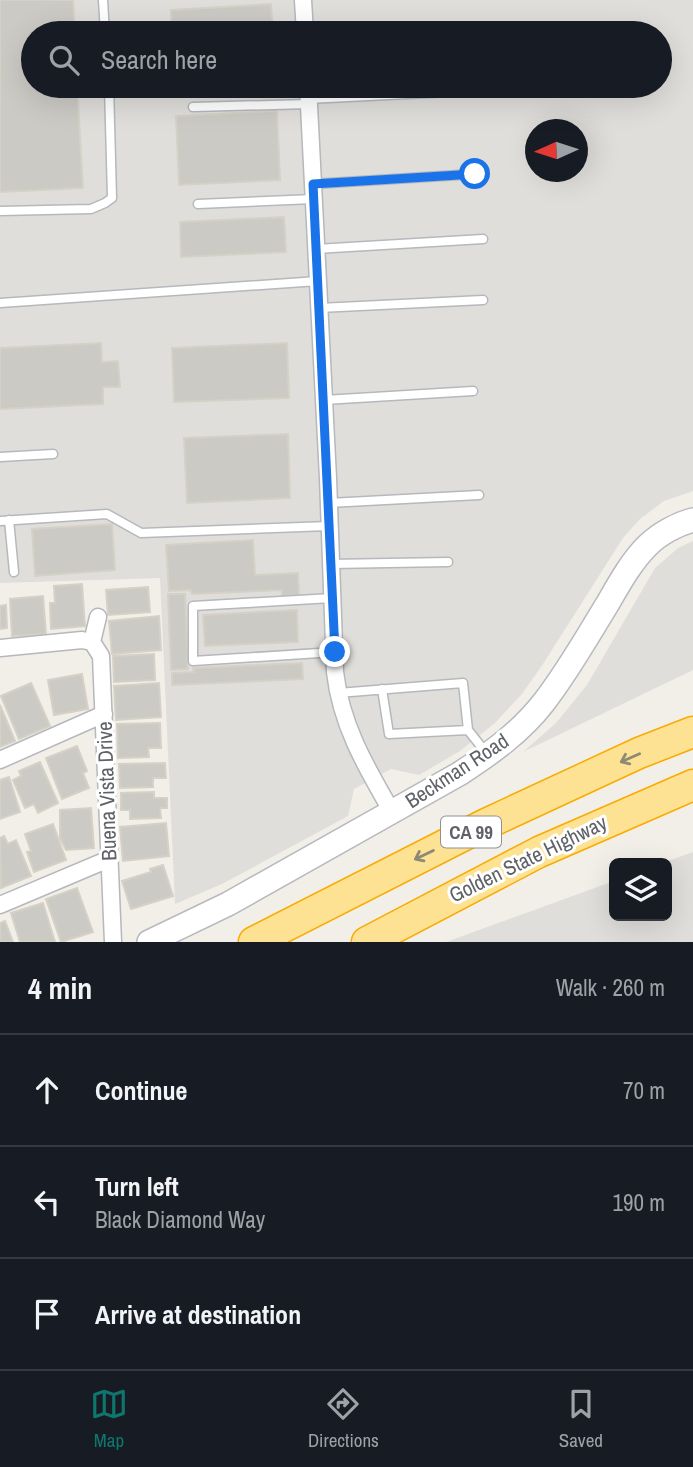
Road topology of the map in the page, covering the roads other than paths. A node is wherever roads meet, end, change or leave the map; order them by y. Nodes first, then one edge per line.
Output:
1 (103, 0) edge
2 (303, 0) edge
3 (104, 21) edge
4 (304, 21) edge
5 (109, 98) edge
6 (287, 98) edge
7 (308, 98) edge
8 (193, 107) dead end
9 (475, 174) dead end
10 (313, 192) junction
11 (198, 204) dead end
12 (0, 211) edge
13 (483, 239) dead end
14 (316, 249) junction
15 (318, 281) junction
16 (483, 300) dead end
17 (0, 303) edge
18 (319, 308) junction
19 (474, 391) dead end
20 (324, 400) junction
21 (53, 454) dead end
22 (0, 457) edge
23 (479, 495) dead end
24 (329, 503) junction
25 (5, 520) edge
26 (693, 520) edge
27 (329, 526) junction
28 (448, 562) dead end
29 (331, 564) junction
30 (14, 572) dead end
31 (332, 598) junction
32 (98, 617) dead end
33 (92, 642) junction
34 (0, 648) edge
35 (335, 652) junction
36 (382, 690) junction
37 (338, 693) junction
38 (104, 714) junction
39 (468, 730) junction
40 (693, 732) edge
41 (488, 755) junction
42 (0, 760) edge
43 (693, 785) edge
44 (392, 812) junction
45 (109, 859) junction
46 (0, 905) edge
47 (113, 942) edge
48 (149, 942) edge
49 (254, 942) edge
50 (367, 942) edge

1 - 3 lane
2 - 4 street
5 - 12 lane
6 - 8 lane
7 - 10 street
9 - 10 lane
10 - 11 lane
10 - 14 street
13 - 14 lane
14 - 15 street
15 - 17 lane
15 - 18 street
16 - 18 lane
18 - 20 street
19 - 20 lane
20 - 24 street
21 - 22 lane
23 - 24 lane
24 - 27 street
25 - 27 lane
25 - 30 lane
26 - 41 street, Beckman Road
27 - 29 street
28 - 29 lane
29 - 31 street
31 - 35 street
31 - 35 lane
32 - 33 street
33 - 34 street
33 - 38 street, Buena Vista Drive
35 - 37 street
36 - 37 lane
36 - 39 lane
36 - 39 lane
37 - 44 street
38 - 42 street
38 - 45 street, Buena Vista Drive
39 - 41 lane
40 -> 49 highway, CA 99
41 - 44 street, Beckman Road
43 - 50 highway, Golden State Highway / CA 99
44 - 48 street, Beckman Road
45 - 46 street
45 - 47 street, Buena Vista Drive

